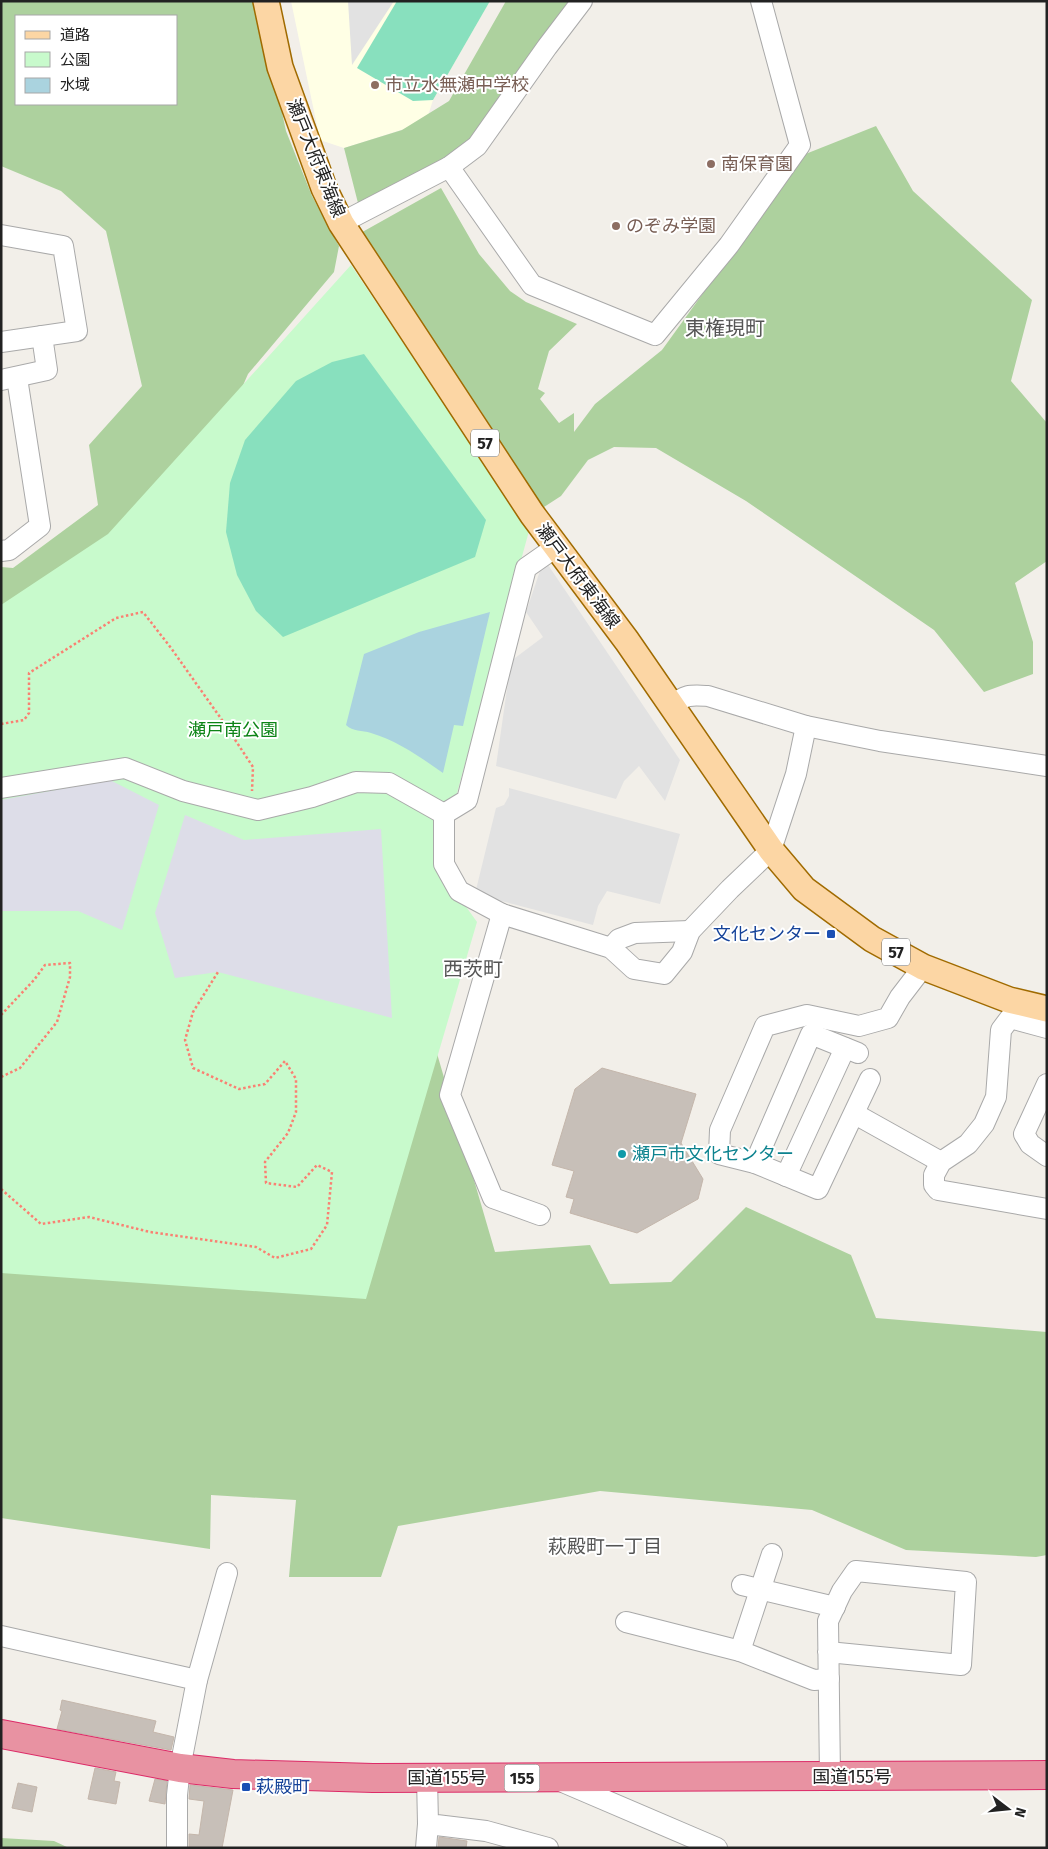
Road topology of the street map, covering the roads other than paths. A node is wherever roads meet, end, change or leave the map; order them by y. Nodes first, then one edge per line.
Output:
1 (266, 1) edge
2 (582, 1) edge
3 (760, 1) edge
4 (449, 167) junction
5 (341, 223) junction
6 (1, 236) edge
7 (42, 336) junction
8 (1, 342) edge
9 (9, 379) edge
10 (556, 547) junction
11 (1, 551) edge
12 (672, 706) junction
13 (806, 726) junction
14 (1047, 766) edge
15 (1, 788) edge
16 (444, 814) junction
17 (772, 850) junction
18 (502, 914) junction
19 (690, 931) junction
20 (611, 948) junction
21 (923, 967) junction
22 (1047, 1008) edge
23 (1047, 1028) edge
24 (870, 1078) dead end
25 (1047, 1084) edge
26 (854, 1114) junction
27 (1047, 1156) edge
28 (941, 1162) junction
29 (755, 1163) junction
30 (786, 1176) junction
31 (1047, 1208) edge
32 (540, 1215) dead end
33 (772, 1554) dead end
34 (227, 1573) dead end
35 (751, 1587) junction
36 (835, 1607) junction
37 (626, 1622) dead end
38 (1, 1636) edge
39 (740, 1651) junction
40 (828, 1652) junction
41 (829, 1679) junction
42 (197, 1680) junction
43 (1, 1734) edge
44 (180, 1768) junction
45 (1047, 1775) edge
46 (427, 1777) junction
47 (830, 1777) junction
48 (551, 1778) junction
49 (428, 1824) junction
50 (177, 1848) edge
51 (426, 1848) edge
52 (548, 1848) edge
53 (717, 1848) edge

1 - 5 main road, 瀬戸大府東海線 / 57
2 - 4 street
3 - 4 street
4 - 5 street
5 - 10 main road, 瀬戸大府東海線 / 57
6 - 7 street
7 - 8 street
7 - 9 street
9 - 11 street
10 - 12 main road, 瀬戸大府東海線 / 57
10 - 16 street
12 - 13 street
12 - 17 main road, 瀬戸大府東海線 / 57
13 - 14 street
13 - 17 street
15 - 16 street
16 - 18 street
17 - 19 street
17 - 21 main road, 瀬戸大府東海線 / 57
18 - 20 street
18 - 32 street
19 - 20 street
19 - 20 street
21 - 22 main road, 瀬戸大府東海線 / 57
21 - 29 street
23 - 28 street
24 - 26 street
25 - 27 street
26 - 28 street
26 - 30 street
28 - 31 street
29 - 30 street
29 - 30 street
33 - 35 street
34 - 42 street
35 - 36 street
35 - 39 street
36 - 40 street
36 - 40 street
37 - 39 street
38 - 42 street
39 - 41 street
40 - 41 street
41 - 47 street
42 - 44 street
43 - 44 highway, 国道155号 / 155
44 - 46 highway, 国道155号 / 155
44 - 50 street
45 - 47 highway, 国道155号 / 155
46 - 48 highway, 国道155号 / 155
46 - 49 street
47 - 48 highway, 国道155号 / 155
48 - 53 street
49 - 51 street
49 - 52 street

